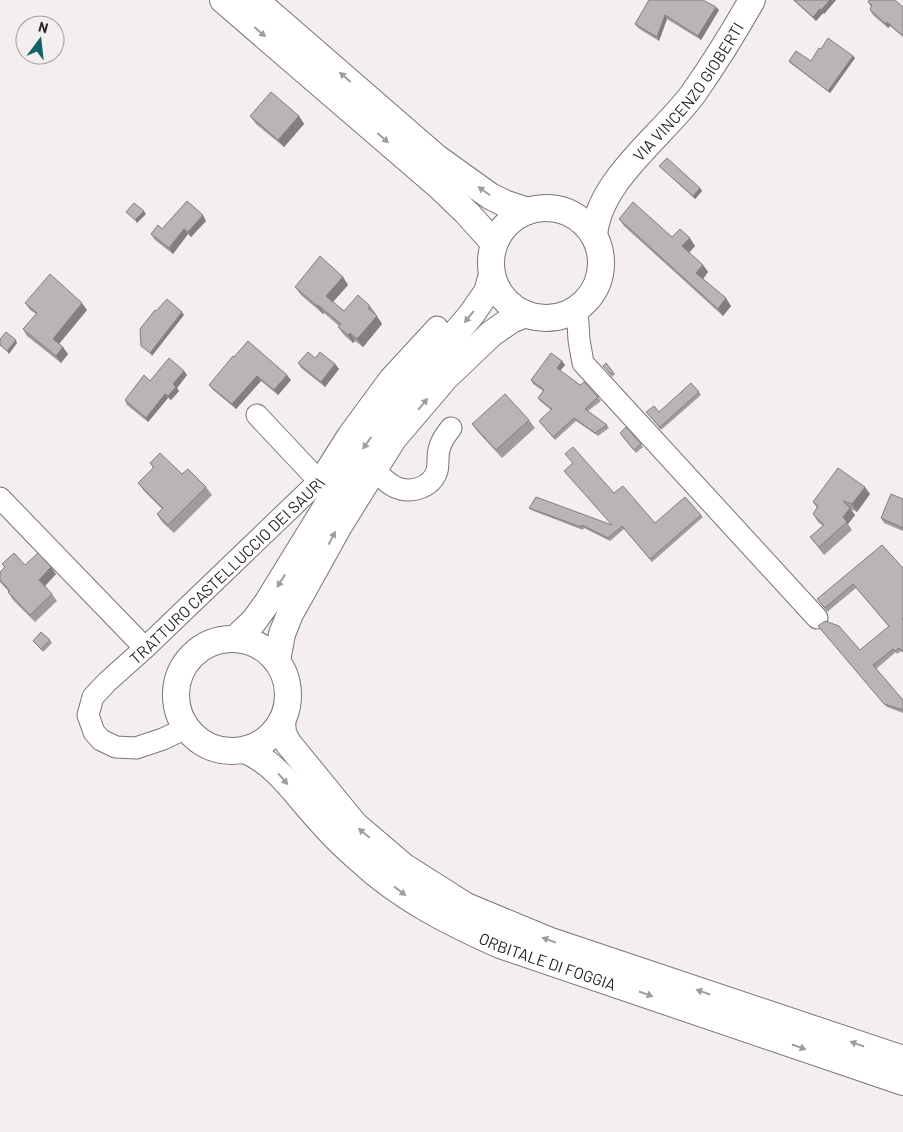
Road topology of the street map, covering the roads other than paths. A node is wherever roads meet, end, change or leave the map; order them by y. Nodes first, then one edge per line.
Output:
1 (223, 0) edge
2 (255, 0) edge
3 (752, 0) edge
4 (618, 178) junction
5 (561, 210) junction
6 (528, 211) junction
7 (594, 236) junction
8 (494, 243) junction
9 (492, 275) junction
10 (577, 308) junction
11 (526, 314) junction
12 (437, 326) dead end
13 (257, 415) dead end
14 (451, 428) dead end
15 (374, 470) junction
16 (319, 481) junction
17 (0, 498) edge
18 (817, 618) dead end
19 (235, 639) junction
20 (145, 648) junction
21 (277, 661) junction
22 (282, 721) junction
23 (186, 728) junction
24 (245, 750) junction
25 (903, 1059) edge
26 (903, 1082) edge

1 -> 8 main road
6 -> 2 main road
3 - 4 main road, VIA VINCENZO GIOBERTI
4 - 5 main road, VIA VINCENZO GIOBERTI
4 - 7 main road, VIA VINCENZO GIOBERTI
5 - 6 main road
5 - 7 main road
6 - 8 main road
7 - 10 main road
8 - 9 main road
9 - 11 main road
9 -> 19 main road
10 - 11 main road
10 - 18 street
15 -> 11 main road
12 - 16 street, TRATTURO CASTELLUCCIO DEI SAURI
13 - 16 street
14 - 15 street
21 -> 15 main road
16 - 20 street, TRATTURO CASTELLUCCIO DEI SAURI
17 - 20 street
19 - 21 main road
19 - 23 main road
20 - 23 street, TRATTURO CASTELLUCCIO DEI SAURI
21 - 22 main road
22 - 24 main road
25 -> 22 main road, ORBITALE DI FOGGIA
23 - 24 main road
24 -> 26 main road, ORBITALE DI FOGGIA

